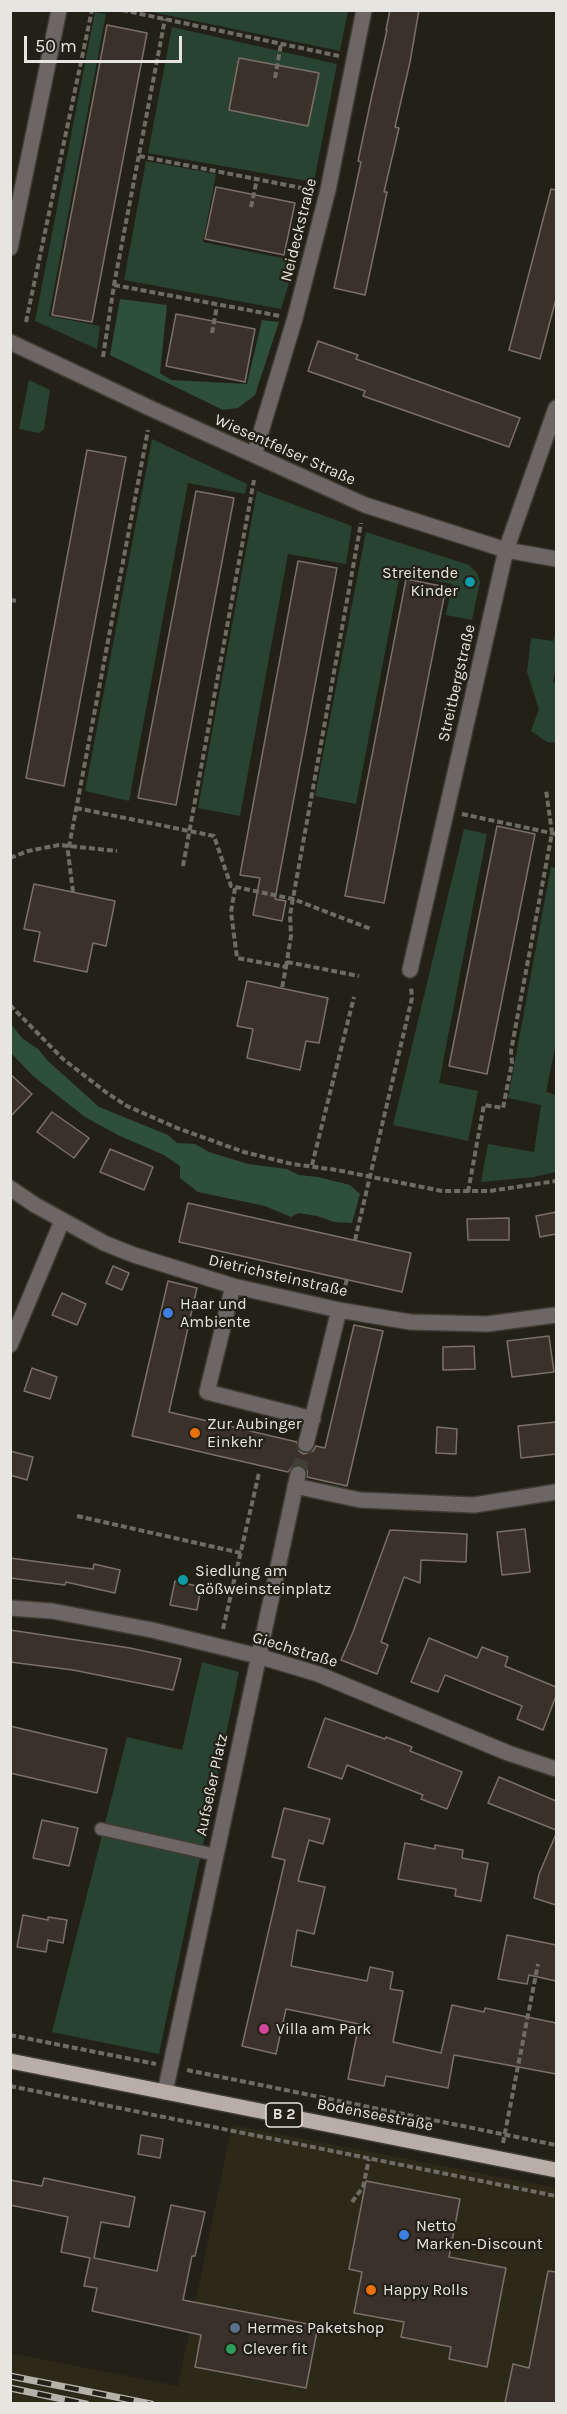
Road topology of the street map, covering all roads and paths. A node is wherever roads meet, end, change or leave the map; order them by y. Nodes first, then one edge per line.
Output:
1 (59, 10) edge
2 (92, 10) edge
3 (122, 10) edge
4 (364, 10) edge
5 (165, 19) junction
6 (281, 44) junction
7 (343, 56) dead end
8 (275, 78) dead end
9 (139, 156) junction
10 (257, 179) junction
11 (316, 191) dead end
12 (251, 207) dead end
13 (10, 248) edge
14 (114, 285) junction
15 (217, 306) junction
16 (295, 318) junction
17 (26, 322) dead end
18 (212, 333) dead end
19 (10, 342) edge
20 (103, 357) dead end
21 (556, 408) edge
22 (148, 430) dead end
23 (254, 455) junction
24 (254, 480) dead end
25 (361, 523) dead end
26 (506, 550) junction
27 (556, 559) edge
28 (10, 600) edge
29 (19, 601) dead end
30 (546, 790) dead end
31 (76, 808) junction
32 (446, 811) junction
33 (189, 831) junction
34 (554, 834) edge
35 (69, 845) junction
36 (117, 851) dead end
37 (10, 858) edge
38 (183, 866) dead end
39 (235, 888) junction
40 (73, 892) dead end
41 (292, 899) junction
42 (370, 929) dead end
43 (287, 962) junction
44 (286, 968) junction
45 (410, 970) joint
46 (359, 976) dead end
47 (282, 988) dead end
48 (354, 997) dead end
49 (10, 1005) edge
50 (312, 1165) junction
51 (370, 1177) junction
52 (556, 1181) edge
53 (10, 1188) edge
54 (468, 1192) junction
55 (62, 1221) junction
56 (355, 1240) dead end
57 (346, 1279) dead end
58 (233, 1286) junction
59 (345, 1288) dead end
60 (339, 1310) junction
61 (556, 1316) edge
62 (10, 1345) edge
63 (313, 1419) junction
64 (306, 1444) tunnel mouth
65 (259, 1473) dead end
66 (556, 1492) edge
67 (77, 1516) dead end
68 (241, 1553) junction
69 (10, 1608) edge
70 (219, 1648) junction
71 (258, 1656) junction
72 (556, 1769) edge
73 (101, 1829) dead end
74 (216, 1855) junction
75 (538, 1964) dead end
76 (10, 2035) edge
77 (10, 2061) edge
78 (171, 2067) junction
79 (10, 2086) edge
80 (165, 2092) junction
81 (505, 2134) junction
82 (556, 2145) edge
83 (500, 2158) junction
84 (369, 2159) junction
85 (556, 2170) edge
86 (556, 2196) edge
87 (352, 2202) dead end

1 - 13 street
2 - 17 path
3 - 5 path
4 - 16 street, Neideckstraße
5 - 6 path
5 - 9 path
6 - 7 path
6 - 8 path
9 - 10 path
9 - 14 path
10 - 11 path
10 - 12 path
14 - 15 path
14 - 20 path
15 - 16 path
15 - 18 path
16 - 23 street, Neideckstraße
19 - 23 street, Wiesentfelser Straße
21 - 26 street, Streitbergstraße
22 - 31 path
23 - 26 street, Wiesentfelser Straße
24 - 33 path
25 - 41 path
26 - 27 street, Wiesentfelser Straße
26 - 32 street, Streitbergstraße
28 - 29 path
30 - 34 path
31 - 33 path
31 - 35 path
32 - 34 path
32 - 45 street, Streitbergstraße
33 - 38 path
33 - 39 path
34 - 54 path
35 - 36 path
35 - 37 path
35 - 40 path
39 - 41 path
39 - 44 path
41 - 42 path
41 - 43 path
43 - 44 path
43 - 46 path
44 - 47 path
45 - 51 path
48 - 50 path
49 - 50 path
50 - 51 path
51 - 54 path
51 - 56 path
52 - 54 path
53 - 55 street, Dietrichsteinstraße
55 - 58 street, Dietrichsteinstraße
55 - 62 street
57 - 59 path
58 - 60 street, Dietrichsteinstraße
58 - 63 street
60 - 61 street, Dietrichsteinstraße
60 - 63 street
63 - 64 street
65 - 68 path
66 - 71 street, Aufseßer Platz
67 - 68 path
68 - 70 path
69 - 70 street, Giechstraße
70 - 71 street, Giechstraße
71 - 72 street, Giechstraße
71 - 74 street, Aufseßer Platz
73 - 74 lane
74 - 78 street, Aufseßer Platz
75 - 81 path
76 - 78 path
77 - 80 main road, Bodenseestraße / B 2
78 - 80 street, Aufseßer Platz
78 - 81 path
79 - 84 path
80 - 83 main road, Bodenseestraße / B 2
81 - 82 path
81 - 83 path
83 - 85 main road, Bodenseestraße / B 2
84 - 86 path
84 - 87 path

